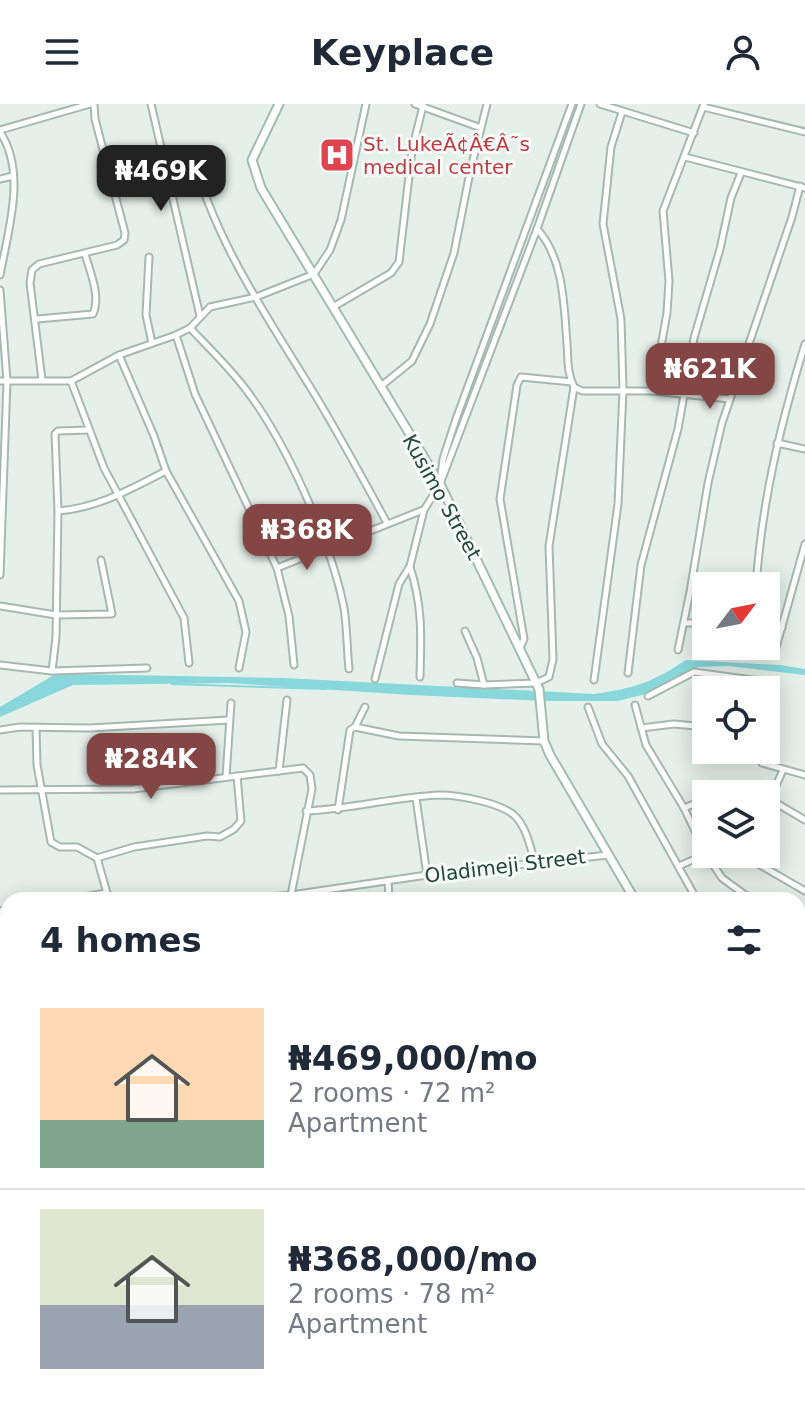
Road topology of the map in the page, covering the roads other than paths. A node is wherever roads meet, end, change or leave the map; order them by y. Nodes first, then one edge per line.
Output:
1 (92, 104) edge
2 (151, 104) edge
3 (279, 104) edge
4 (366, 104) edge
5 (415, 104) edge
6 (487, 104) edge
7 (572, 104) edge
8 (581, 104) edge
9 (600, 104) edge
10 (704, 105) edge
11 (423, 106) junction
12 (622, 112) junction
13 (481, 128) junction
14 (0, 131) edge
15 (805, 132) edge
16 (694, 133) junction
17 (192, 152) dead end
18 (685, 157) junction
19 (741, 173) junction
20 (13, 176) junction
21 (0, 179) edge
22 (542, 185) junction
23 (802, 187) edge
24 (551, 189) junction
25 (537, 229) junction
26 (85, 254) junction
27 (149, 257) dead end
28 (314, 274) junction
29 (0, 275) edge
30 (0, 290) edge
31 (256, 297) junction
32 (333, 307) junction
33 (200, 316) junction
34 (37, 319) junction
35 (190, 328) junction
36 (176, 335) junction
37 (152, 343) junction
38 (805, 344) edge
39 (119, 355) junction
40 (42, 380) junction
41 (3, 381) edge
42 (71, 381) junction
43 (573, 384) junction
44 (380, 387) junction
45 (623, 390) junction
46 (653, 391) junction
47 (685, 393) junction
48 (729, 399) junction
49 (89, 430) junction
50 (777, 443) junction
51 (805, 449) edge
52 (166, 471) junction
53 (440, 484) junction
54 (119, 495) junction
55 (424, 510) junction
56 (58, 511) junction
57 (387, 523) junction
58 (805, 544) edge
59 (328, 549) junction
60 (101, 560) dead end
61 (410, 566) junction
62 (277, 568) junction
63 (757, 572) edge
64 (0, 575) edge
65 (0, 606) edge
66 (56, 615) junction
67 (684, 623) junction
68 (692, 623) edge
69 (782, 628) joint
70 (465, 631) dead end
71 (780, 635) edge
72 (520, 648) junction
73 (678, 650) dead end
74 (189, 663) dead end
75 (0, 665) edge
76 (294, 665) dead end
77 (147, 668) dead end
78 (239, 668) dead end
79 (349, 669) dead end
80 (52, 671) junction
81 (628, 673) dead end
82 (720, 676) edge
83 (420, 677) dead end
84 (375, 679) dead end
85 (594, 680) dead end
86 (457, 683) dead end
87 (484, 685) junction
88 (538, 686) junction
89 (648, 696) dead end
90 (287, 700) dead end
91 (231, 703) dead end
92 (635, 705) dead end
93 (365, 707) dead end
94 (588, 707) dead end
95 (229, 720) junction
96 (692, 726) edge
97 (36, 727) junction
98 (355, 727) junction
99 (641, 728) junction
100 (0, 730) edge
101 (544, 741) junction
102 (765, 764) edge
103 (783, 770) junction
104 (279, 771) junction
105 (805, 775) edge
106 (237, 776) junction
107 (226, 777) junction
108 (778, 780) edge
109 (42, 789) junction
110 (0, 790) edge
111 (416, 798) junction
112 (692, 805) edge
113 (780, 805) edge
114 (684, 808) junction
115 (338, 810) junction
116 (306, 811) junction
117 (805, 820) edge
118 (692, 825) edge
119 (608, 855) junction
120 (97, 858) junction
121 (692, 860) edge
122 (535, 862) junction
123 (679, 866) junction
124 (716, 868) edge
125 (765, 868) edge
126 (427, 875) junction
127 (388, 881) junction
128 (805, 891) edge
129 (106, 892) edge
130 (292, 892) edge
131 (312, 892) edge
132 (389, 892) edge
133 (630, 892) edge
134 (693, 892) edge
135 (741, 892) edge

1 - 14 street
1 - 26 street
2 - 33 street
3 - 28 street, Kusimo Street
4 - 28 street
5 - 11 street
6 - 13 street
7 - 22 street
8 - 24 street
9 - 12 street
10 - 15 street
10 - 16 street
11 - 13 street
11 - 32 street
12 - 16 street
12 - 45 street
13 - 44 street
14 - 20 street
16 - 18 street
17 - 31 street
18 - 19 street
18 - 46 street
19 - 23 street
19 - 47 street
20 - 21 street
20 - 29 street
22 - 24 street
22 - 53 street
23 - 48 street
24 - 25 street
25 - 43 street
25 - 53 street
26 - 34 street
26 - 34 street
27 - 37 street
28 - 31 street
28 - 32 street, Kusimo Street
30 - 41 street
31 - 33 street
31 - 57 street
32 - 44 street, Kusimo Street
33 - 35 street
34 - 40 street
35 - 36 street
35 - 59 street
36 - 37 street
36 - 62 street
37 - 39 street
38 - 50 street
39 - 42 street
39 - 52 street
40 - 41 street
40 - 42 street
41 - 64 street
42 - 49 street
43 - 45 street
43 - 72 street
43 - 88 street
44 - 53 street, Kusimo Street
45 - 46 street
45 - 85 street
46 - 47 street
47 - 48 street
47 - 81 street
48 - 67 street
49 - 54 street
49 - 56 street
50 - 51 street
50 - 63 street
52 - 54 street
52 - 78 street
53 - 55 street
53 - 72 street, Kusimo Street
54 - 56 street
54 - 74 street
55 - 57 street
55 - 61 street
56 - 66 street
57 - 59 street
58 - 69 street
59 - 62 street
59 - 79 street
60 - 66 street
61 - 83 street
61 - 84 street
62 - 76 street
65 - 66 street
66 - 80 street
67 - 68 street
67 - 73 street
69 - 71 street
70 - 87 street
72 - 88 street, Kusimo Street
75 - 80 street
77 - 80 street
82 - 89 street
86 - 87 street
87 - 88 street
88 - 101 street, Kusimo Street
90 - 104 street
91 - 95 street
92 - 99 street
93 - 98 street
94 - 123 street
95 - 97 street
95 - 107 street
96 - 99 street
97 - 100 street
97 - 109 street
98 - 101 street
98 - 115 street
99 - 114 street
101 - 119 street, Kusimo Street
102 - 103 street
103 - 105 street
103 - 108 street
104 - 106 street
104 - 116 street
106 - 107 street
106 - 120 street
107 - 109 street
109 - 110 street
109 - 120 street
111 - 115 street
111 - 122 street
111 - 126 street
112 - 114 street
113 - 117 street
114 - 118 street
115 - 116 street
116 - 130 street
119 - 122 street, Oladimeji Street
119 - 133 street, Kusimo Street
120 - 129 street
121 - 123 street
122 - 126 street, Oladimeji Street
123 - 134 street
124 - 135 street
125 - 128 street
126 - 127 street, Oladimeji Street
127 - 131 street, Oladimeji Street
127 - 132 street

